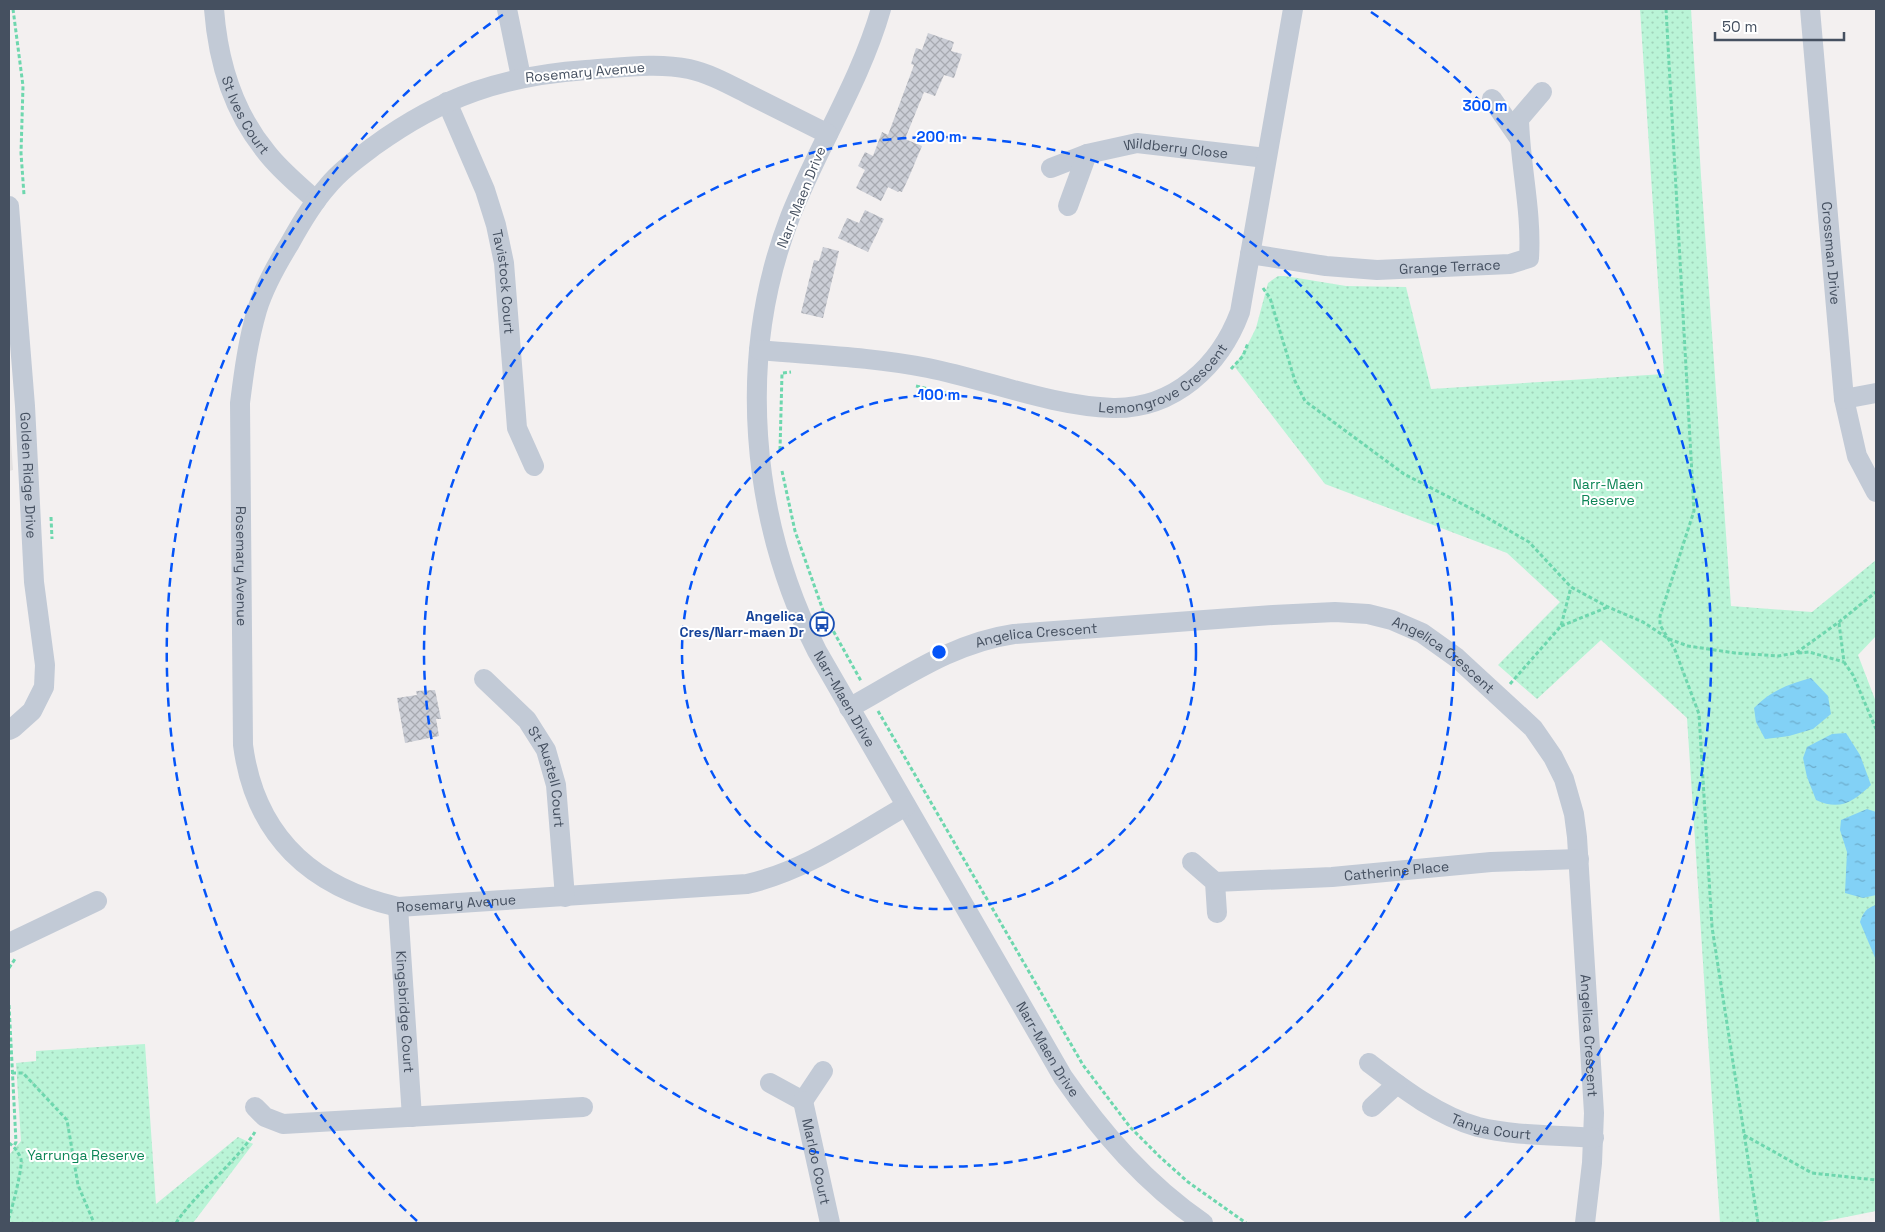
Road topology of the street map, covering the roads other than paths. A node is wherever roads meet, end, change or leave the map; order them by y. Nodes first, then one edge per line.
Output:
1 (214, 9) edge
2 (507, 9) edge
3 (881, 9) edge
4 (1293, 9) edge
5 (1810, 9) edge
6 (522, 77) junction
7 (1542, 92) dead end
8 (1492, 99) dead end
9 (447, 102) junction
10 (828, 134) junction
11 (1519, 138) junction
12 (1086, 154) junction
13 (1266, 158) junction
14 (1051, 168) dead end
15 (316, 201) junction
16 (9, 206) edge
17 (1068, 206) dead end
18 (1259, 255) junction
19 (759, 350) junction
20 (1876, 393) edge
21 (1844, 399) junction
22 (534, 466) dead end
23 (1876, 492) edge
24 (484, 679) dead end
25 (849, 708) junction
26 (9, 730) edge
27 (906, 806) junction
28 (1579, 859) junction
29 (1192, 862) dead end
30 (1215, 882) junction
31 (565, 897) junction
32 (97, 901) dead end
33 (398, 907) junction
34 (1217, 913) dead end
35 (9, 943) edge
36 (1369, 1062) dead end
37 (823, 1071) dead end
38 (770, 1083) dead end
39 (1397, 1084) junction
40 (803, 1102) junction
41 (583, 1107) dead end
42 (1372, 1107) dead end
43 (260, 1112) road end
44 (412, 1117) junction
45 (1594, 1138) junction
46 (830, 1223) edge
47 (1203, 1223) edge
48 (1585, 1223) edge

1 - 15 street, St Ives Court
2 - 6 street
3 - 10 street, Narr-Maen Drive
4 - 13 street, Lemongrove Crescent
5 - 21 street, Crossman Drive
6 - 9 street, Rosemary Avenue
6 - 10 street, Rosemary Avenue
7 - 11 street, Grange Terrace
8 - 11 street, Grange Terrace
9 - 15 street, Rosemary Avenue
9 - 22 street, Tavistock Court
10 - 19 street, Narr-Maen Drive
11 - 18 street, Grange Terrace
12 - 13 street, Wildberry Close
12 - 14 street, Wildberry Close
12 - 17 street
13 - 18 street, Lemongrove Crescent
15 - 33 street, Rosemary Avenue
16 - 26 street, Golden Ridge Drive
18 - 19 street, Lemongrove Crescent
19 - 25 street, Narr-Maen Drive
20 - 21 street
21 - 23 street, Crossman Drive
24 - 31 street, St Austell Court
25 - 27 street, Narr-Maen Drive
25 - 28 street, Angelica Crescent
27 - 31 street, Rosemary Avenue
27 - 47 street, Narr-Maen Drive
28 - 30 street, Catherine Place
28 - 45 street, Angelica Crescent
29 - 30 street
30 - 34 street
31 - 33 street, Rosemary Avenue
32 - 35 street
33 - 44 street, Kingsbridge Court
36 - 39 street, Tanya Court
37 - 40 street, Marloo Court
38 - 40 street, Marloo Court
39 - 42 street
39 - 45 street, Tanya Court
40 - 46 street, Marloo Court
41 - 44 street
43 - 44 street
45 - 48 street, Angelica Crescent

